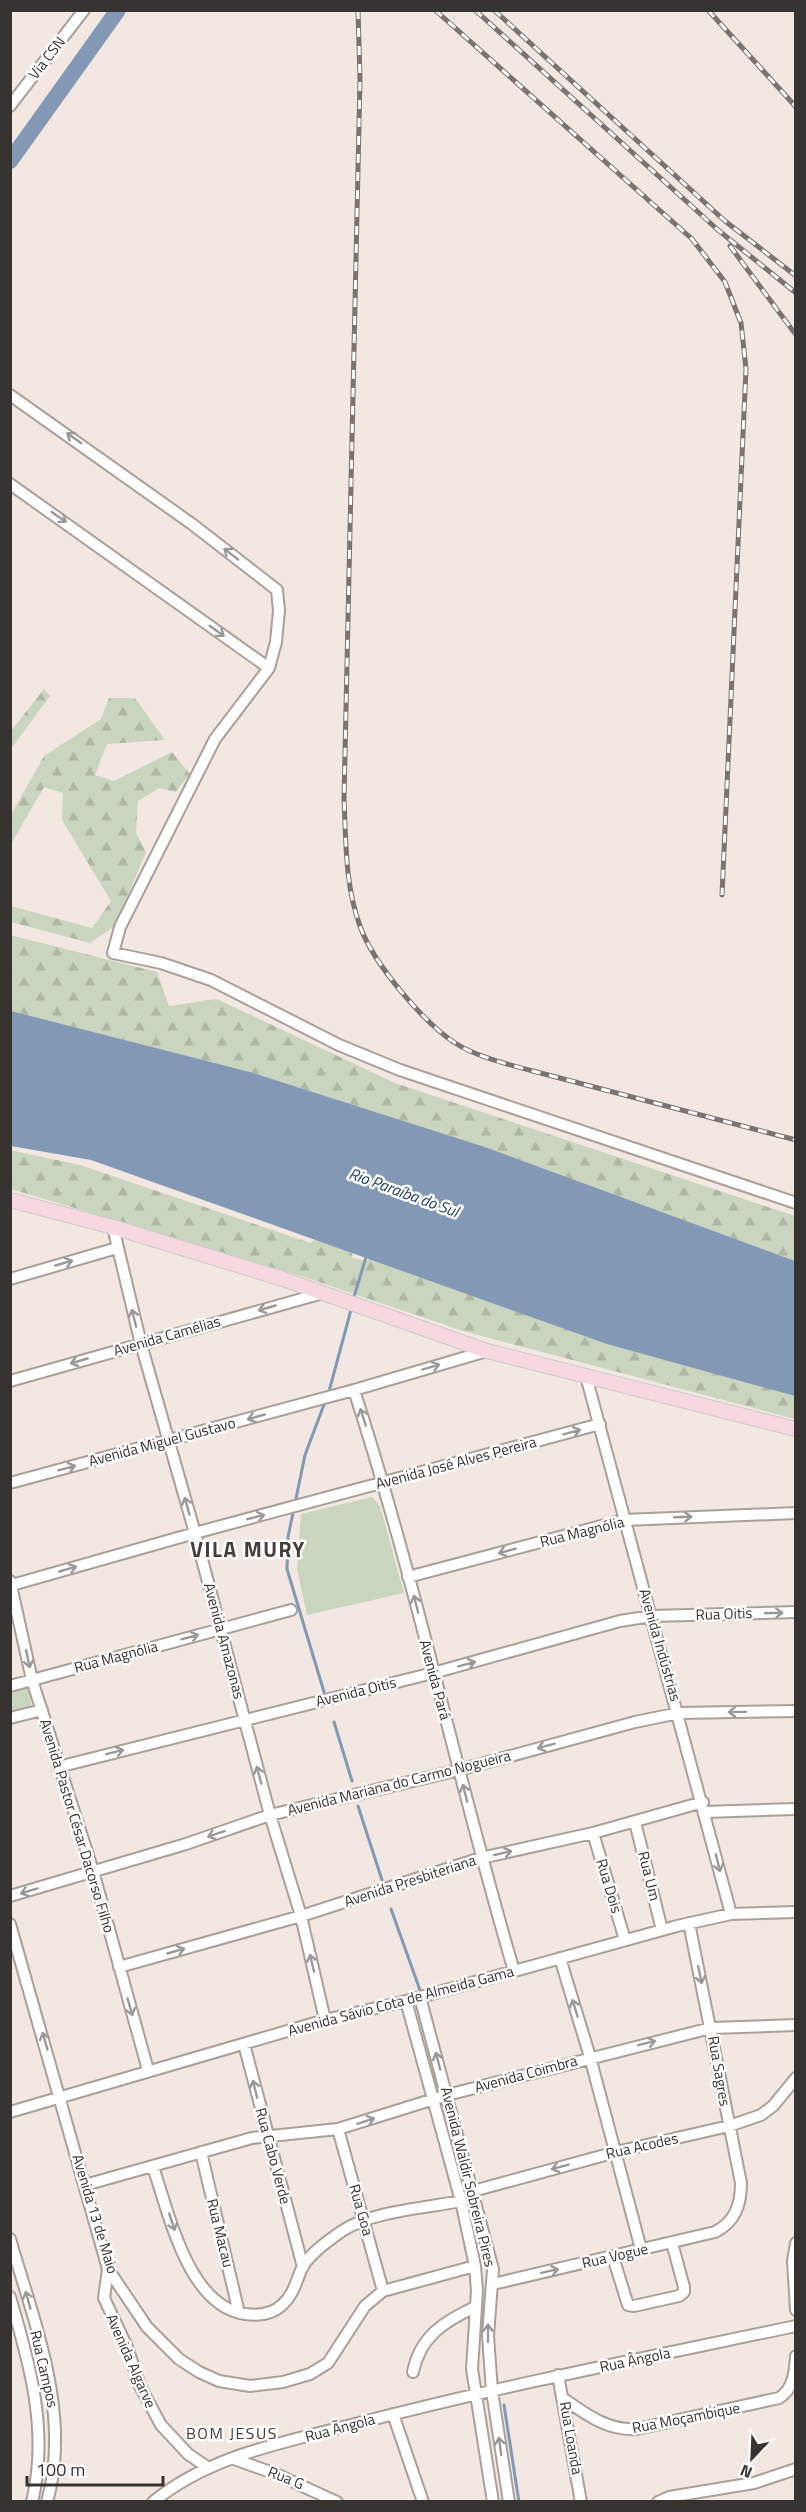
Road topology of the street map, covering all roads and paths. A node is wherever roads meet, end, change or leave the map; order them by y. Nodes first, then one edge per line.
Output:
1 (84, 10) edge
2 (10, 106) edge
3 (10, 395) edge
4 (10, 484) edge
5 (269, 668) junction
6 (10, 1200) edge
7 (795, 1203) edge
8 (113, 1227) junction
9 (117, 1248) junction
10 (10, 1279) edge
11 (323, 1292) junction
12 (141, 1344) junction
13 (487, 1351) junction
14 (586, 1376) junction
15 (10, 1381) edge
16 (354, 1390) junction
17 (600, 1424) junction
18 (795, 1429) edge
19 (168, 1441) junction
20 (384, 1482) junction
21 (10, 1483) edge
22 (795, 1512) edge
23 (624, 1520) junction
24 (195, 1533) junction
25 (408, 1577) junction
26 (12, 1590) edge
27 (291, 1610) dead end
28 (795, 1612) edge
29 (652, 1616) junction
30 (221, 1629) junction
31 (433, 1673) junction
32 (32, 1680) junction
33 (10, 1686) edge
34 (42, 1710) junction
35 (795, 1711) edge
36 (679, 1713) junction
37 (10, 1718) edge
38 (244, 1720) junction
39 (58, 1767) junction
40 (459, 1770) junction
41 (704, 1807) junction
42 (795, 1809) edge
43 (270, 1815) junction
44 (635, 1822) junction
45 (593, 1833) junction
46 (481, 1858) junction
47 (93, 1871) junction
48 (10, 1896) edge
49 (795, 1912) edge
50 (731, 1914) junction
51 (301, 1916) junction
52 (689, 1923) junction
53 (10, 1924) edge
54 (662, 1930) junction
55 (625, 1940) junction
56 (560, 1958) junction
57 (119, 1967) junction
58 (514, 1971) junction
59 (420, 1997) junction
60 (406, 2001) junction
61 (325, 2020) junction
62 (795, 2025) edge
63 (711, 2028) junction
64 (244, 2044) junction
65 (590, 2057) junction
66 (148, 2070) junction
67 (795, 2078) edge
68 (447, 2096) junction
69 (61, 2097) junction
70 (432, 2100) junction
71 (10, 2112) edge
72 (729, 2126) junction
73 (338, 2129) junction
74 (267, 2135) junction
75 (201, 2152) junction
76 (616, 2152) junction
77 (153, 2167) junction
78 (85, 2185) junction
79 (473, 2191) junction
80 (461, 2201) junction
81 (733, 2218) joint
82 (364, 2220) junction
83 (10, 2239) edge
84 (672, 2243) junction
85 (795, 2243) edge
86 (641, 2249) junction
87 (613, 2257) junction
88 (475, 2266) junction
89 (303, 2267) junction
90 (108, 2269) junction
91 (493, 2284) junction
92 (383, 2291) junction
93 (10, 2297) edge
94 (475, 2307) junction
95 (795, 2310) edge
96 (239, 2313) junction
97 (34, 2322) junction
98 (19, 2325) junction
99 (795, 2326) edge
100 (795, 2356) edge
101 (795, 2367) edge
102 (413, 2372) dead end
103 (558, 2375) junction
104 (492, 2391) junction
105 (474, 2396) junction
106 (564, 2399) junction
107 (393, 2414) junction
108 (56, 2427) junction
109 (40, 2428) junction
110 (234, 2458) junction
111 (207, 2468) junction
112 (795, 2469) edge
113 (32, 2502) edge
114 (47, 2502) edge
115 (153, 2502) edge
116 (337, 2502) edge
117 (423, 2502) edge
118 (493, 2502) edge
119 (509, 2502) edge
120 (582, 2502) edge
121 (658, 2502) edge

1 - 2 street, Via CSN
5 -> 3 street
4 -> 5 street
5 - 7 street
6 - 8 main road
8 - 9 street, Avenida Amazonas
8 - 11 main road
10 -> 9 street
12 -> 9 street, Avenida Amazonas
11 -> 12 street, Avenida Camélias
11 - 13 main road
12 -> 15 street, Avenida Camélias
12 - 19 street, Avenida Amazonas
13 - 14 main road
16 -> 13 street
14 - 17 street, Avenida Indústrias
14 - 18 main road
16 -> 19 street, Avenida Miguel Gustavo
20 -> 16 street, Avenida Pará
20 -> 17 street, Avenida José Alves Pereira
17 - 23 street, Avenida Indústrias
21 -> 19 street, Avenida Miguel Gustavo
24 -> 19 street, Avenida Amazonas
24 -> 20 street, Avenida José Alves Pereira
20 - 25 street, Avenida Pará
23 -> 22 street, Rua Magnólia
23 -> 25 street, Rua Magnólia
23 - 29 street, Avenida Indústrias
26 -> 24 street
24 - 30 street, Avenida Amazonas
31 -> 25 street, Avenida Pará
26 -> 32 street, Avenida Pastor César Dacorso Filho
27 - 30 street, Rua Magnólia
29 -> 28 street, Rua Oitis
31 -> 29 street, Avenida Oitis
29 - 36 street, Avenida Indústrias
32 -> 30 street, Rua Magnólia
30 - 38 street, Avenida Amazonas
31 - 38 street, Avenida Oitis
31 - 40 street, Avenida Pará
32 - 33 street, Rua Magnólia
32 - 34 street, Avenida Pastor César Dacorso Filho
34 - 37 street
34 - 39 street, Avenida Pastor César Dacorso Filho
35 -> 36 street, Avenida Mariana do Carmo Nogueira
36 -> 40 street, Avenida Mariana do Carmo Nogueira
36 - 41 street, Avenida Indústrias
39 -> 38 street, Avenida Oitis
43 -> 38 street, Avenida Amazonas
39 - 47 street, Avenida Pastor César Dacorso Filho
40 - 43 street, Avenida Mariana do Carmo Nogueira
46 -> 40 street, Avenida Pará
41 - 42 street, Avenida Presbiteriana
41 - 44 street, Avenida Presbiteriana
41 -> 50 street, Avenida Indústrias
43 -> 47 street, Avenida Mariana do Carmo Nogueira
43 - 51 street, Avenida Amazonas
44 - 45 street, Avenida Presbiteriana
44 - 54 street, Rua Um
46 -> 45 street, Avenida Presbiteriana
45 - 55 street, Rua Dois
46 - 51 street, Avenida Presbiteriana
46 - 58 street, Avenida Pará
47 -> 48 street, Avenida Mariana do Carmo Nogueira
47 - 57 street, Avenida Pastor César Dacorso Filho
49 - 50 street, Avenida Sávio Cota de Almeida Gama
50 - 52 street, Avenida Sávio Cota de Almeida Gama
57 -> 51 street, Avenida Presbiteriana
61 -> 51 street, Avenida Amazonas
52 - 54 street, Avenida Sávio Cota de Almeida Gama
52 -> 63 street, Rua Sagres
69 -> 53 street, Avenida 13 de Maio
54 - 55 street, Avenida Sávio Cota de Almeida Gama
55 - 56 street, Avenida Sávio Cota de Almeida Gama
56 - 58 street, Avenida Sávio Cota de Almeida Gama
65 -> 56 street
57 -> 66 street, Avenida Pastor César Dacorso Filho
58 - 59 street, Avenida Sávio Cota de Almeida Gama
59 - 60 street, Avenida Sávio Cota de Almeida Gama
68 -> 59 street, Avenida Waldir Sobreira Pires
60 - 61 street, Avenida Sávio Cota de Almeida Gama
60 - 70 street, Avenida Waldir Sobreira Pires
61 - 64 street, Avenida Sávio Cota de Almeida Gama
62 - 63 street, Avenida Coimbra
65 -> 63 street, Avenida Coimbra
63 - 72 street, Rua Sagres
64 - 66 street, Avenida Sávio Cota de Almeida Gama
74 -> 64 street, Rua Cabo Verde
65 - 68 street, Avenida Coimbra
65 - 76 street
66 - 69 street, Avenida Sávio Cota de Almeida Gama
67 - 72 street, Rua Acodes
68 - 70 street, Avenida Coimbra
68 - 79 street, Avenida Waldir Sobreira Pires
69 - 71 street, Avenida Sávio Cota de Almeida Gama
69 - 78 street, Avenida 13 de Maio
73 -> 70 street, Avenida Coimbra
70 - 80 street, Avenida Waldir Sobreira Pires
72 - 76 street, Rua Acodes
72 - 81 street, Rua Sagres
73 - 74 street, Avenida Coimbra
73 - 82 street, Rua Goa
74 - 75 street, Avenida Coimbra
74 - 89 street, Rua Cabo Verde
75 - 77 street, Avenida Coimbra
75 - 96 street, Rua Macau
76 -> 79 street, Rua Acodes
76 - 86 street
77 - 78 street, Avenida Coimbra
77 -> 96 street
78 - 90 street, Avenida 13 de Maio
79 - 91 street, Avenida Waldir Sobreira Pires
80 - 82 street
80 - 88 street, Avenida Waldir Sobreira Pires
81 - 84 street, Rua Vogue
82 - 89 street
82 - 92 street, Rua Goa
97 -> 83 street, Rua Campos
84 - 86 street, Rua Vogue
84 - 87 street
85 - 95 street
86 - 87 street, Rua Vogue
91 -> 87 street, Rua Vogue
88 - 92 street, Avenida 13 de Maio
88 - 94 street, Avenida Waldir Sobreira Pires
89 - 96 street
90 - 92 street, Avenida 13 de Maio
90 - 111 street, Avenida Algarve
104 -> 91 street, Avenida Waldir Sobreira Pires
93 - 98 street, Rua Campos
94 - 102 street
94 - 105 street, Avenida Waldir Sobreira Pires
97 - 98 street
97 - 108 street, Rua Campos
98 - 109 street, Rua Campos
99 - 103 street, Rua Ângola
100 - 101 street, Rua Moçambique
101 - 106 street, Rua Moçambique
103 - 104 street, Rua Ângola
103 - 106 street, Rua Loanda
104 - 105 street, Rua Ângola
119 -> 104 street, Avenida Waldir Sobreira Pires
105 - 107 street, Rua Ãngola
105 - 118 street, Avenida Waldir Sobreira Pires
106 - 120 street, Rua Loanda
107 - 110 street, Rua Ãngola
107 - 117 street
108 - 109 street
108 - 114 street, Rua Campos
109 - 113 street, Rua Campos
110 - 111 street, Rua Ãngola
110 - 116 street, Rua G
111 - 115 street
112 - 121 street

